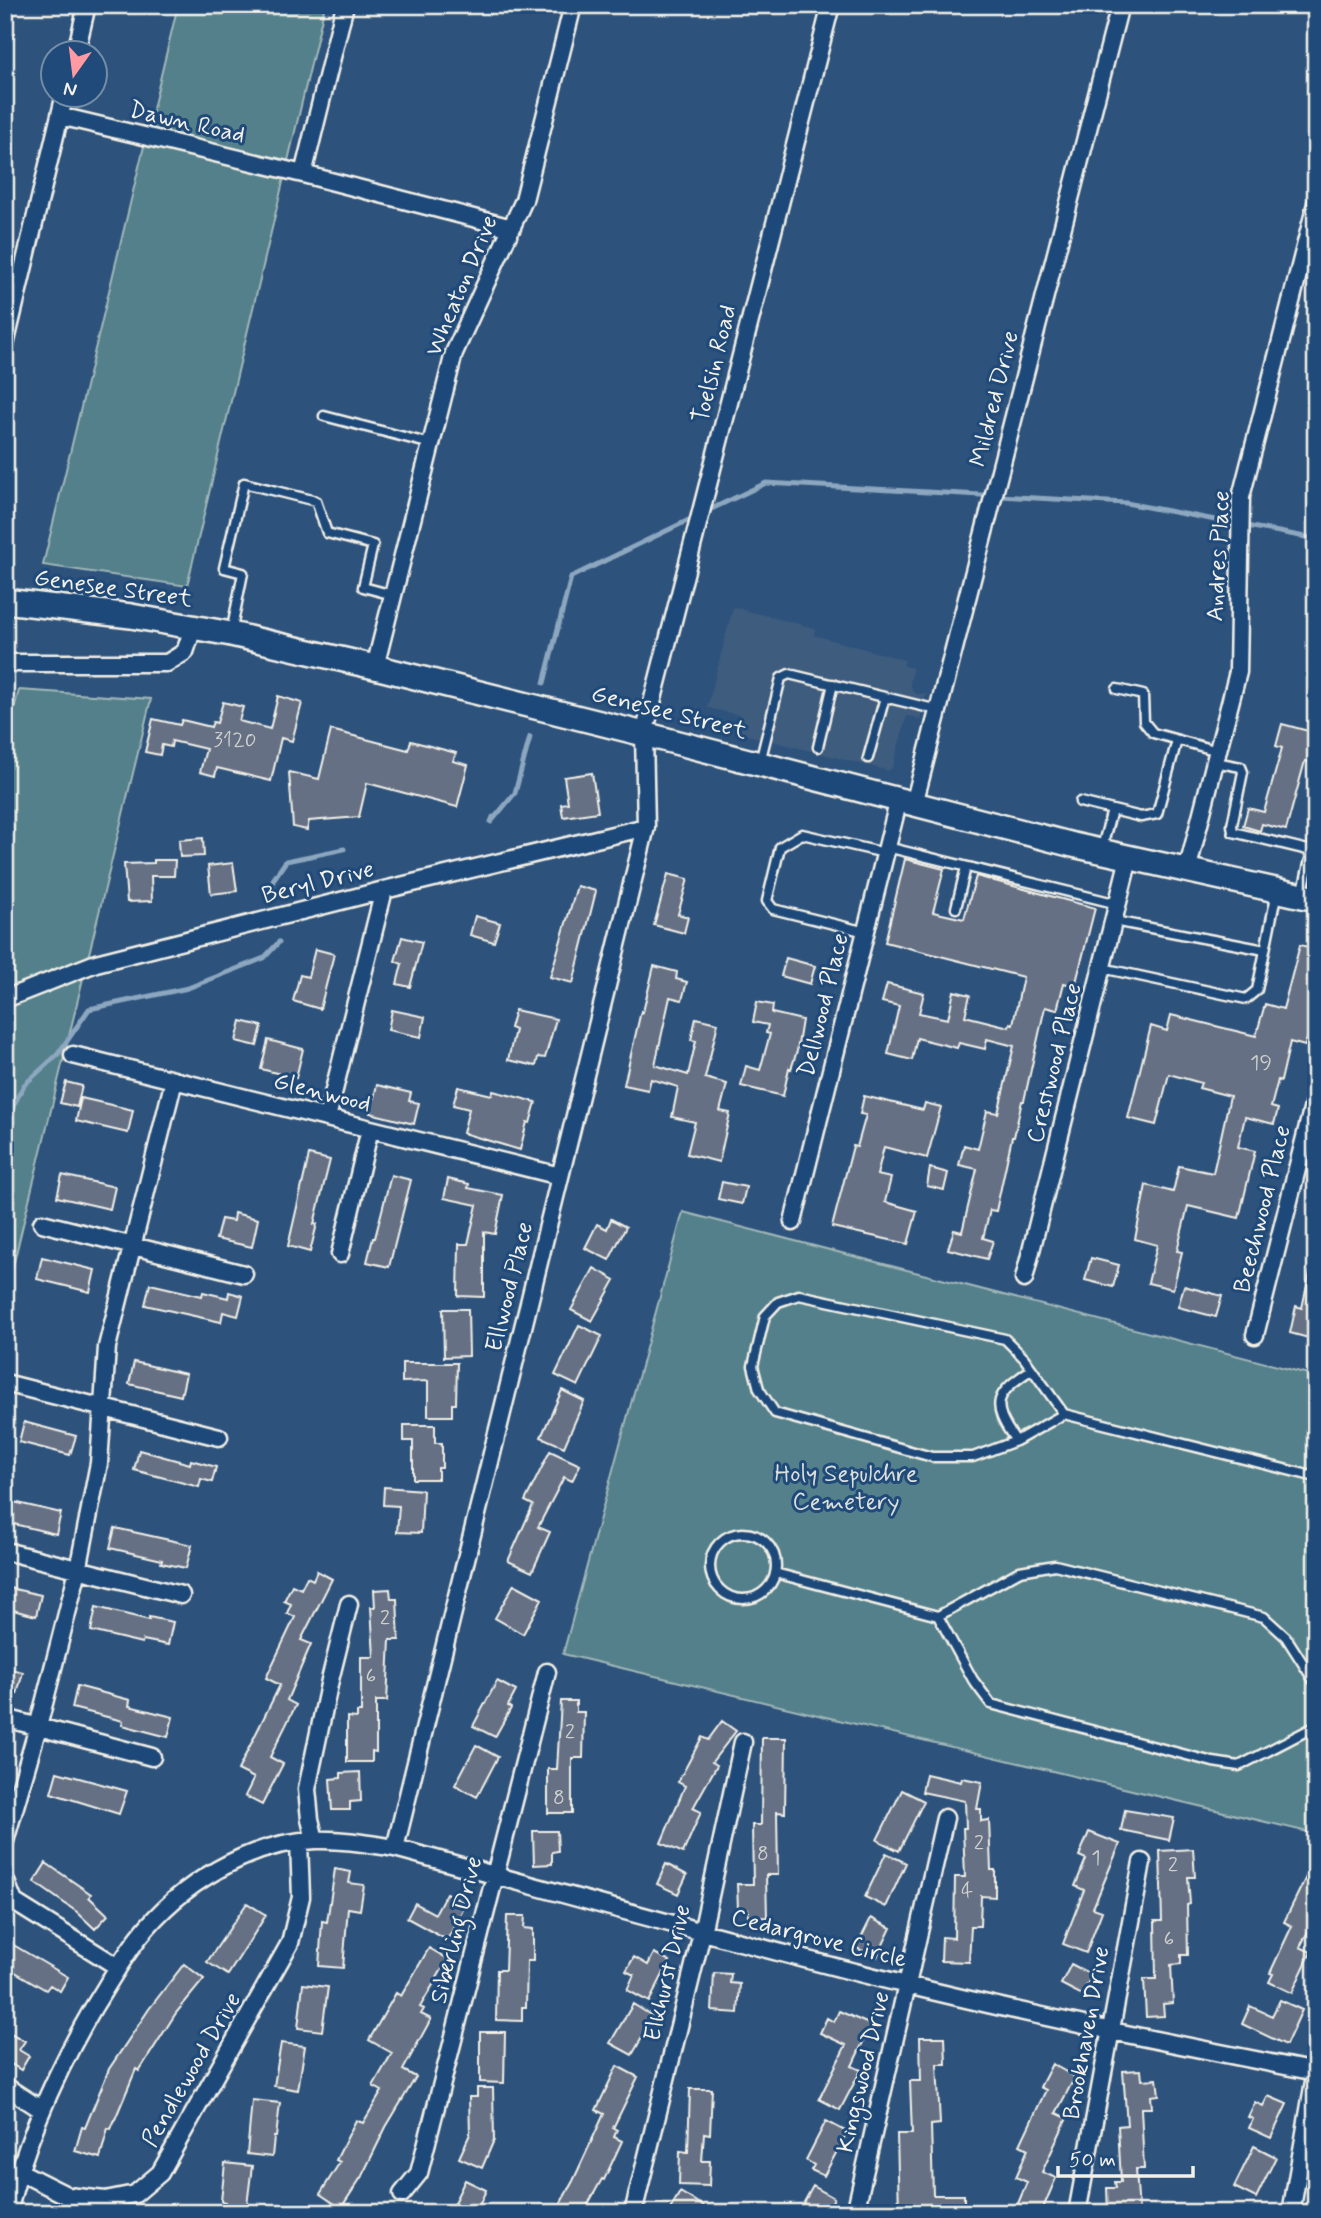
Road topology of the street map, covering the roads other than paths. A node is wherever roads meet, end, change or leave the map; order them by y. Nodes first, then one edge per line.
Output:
1 (87, 5) edge
2 (345, 5) edge
3 (573, 5) edge
4 (831, 5) edge
5 (1120, 5) edge
6 (79, 38) edge
7 (62, 108) edge
8 (60, 116) junction
9 (303, 174) junction
10 (1316, 204) edge
11 (512, 228) junction
12 (5, 345) edge
13 (324, 416) dead end
14 (431, 444) junction
15 (393, 595) junction
16 (5, 601) edge
17 (194, 625) junction
18 (231, 634) junction
19 (5, 663) edge
20 (375, 667) junction
21 (833, 684) junction
22 (1117, 689) dead end
23 (885, 697) junction
24 (939, 710) junction
25 (644, 734) junction
26 (1177, 740) junction
27 (818, 747) dead end
28 (1216, 756) junction
29 (868, 758) dead end
30 (760, 763) junction
31 (907, 801) junction
32 (1080, 802) dead end
33 (1112, 810) junction
34 (646, 827) junction
35 (1316, 833) edge
36 (886, 850) junction
37 (1312, 851) junction
38 (1101, 852) junction
39 (1129, 858) junction
40 (966, 867) junction
41 (1187, 871) junction
42 (384, 890) junction
43 (1277, 891) junction
44 (1309, 898) edge
45 (1118, 905) junction
46 (956, 908) dead end
47 (1114, 921) junction
48 (866, 932) junction
49 (1265, 950) junction
50 (1102, 968) junction
51 (5, 999) edge
52 (73, 1055) dead end
53 (174, 1080) junction
54 (1316, 1094) edge
55 (327, 1118) junction
56 (370, 1129) junction
57 (560, 1176) junction
58 (793, 1222) dead end
59 (41, 1223) dead end
60 (132, 1246) junction
61 (340, 1254) dead end
62 (244, 1274) dead end
63 (1024, 1279) dead end
64 (1255, 1335) dead end
65 (1032, 1369) junction
66 (5, 1383) edge
67 (103, 1408) junction
68 (1064, 1414) junction
69 (219, 1437) dead end
70 (1016, 1441) junction
71 (1316, 1477) edge
72 (5, 1551) edge
73 (78, 1570) junction
74 (775, 1573) junction
75 (181, 1595) dead end
76 (349, 1604) dead end
77 (938, 1616) junction
78 (547, 1672) dead end
79 (1316, 1684) edge
80 (5, 1718) edge
81 (1316, 1726) edge
82 (38, 1727) junction
83 (743, 1742) dead end
84 (152, 1757) dead end
85 (945, 1818) dead end
86 (5, 1841) edge
87 (307, 1841) junction
88 (395, 1849) junction
89 (1142, 1862) dead end
90 (495, 1875) junction
91 (6, 1884) edge
92 (702, 1933) junction
93 (118, 1967) junction
94 (907, 1985) junction
95 (1111, 2031) junction
96 (1316, 2071) edge
97 (5, 2086) edge
98 (43, 2110) junction
99 (18, 2171) junction
100 (402, 2194) dead end
101 (8, 2213) edge
102 (633, 2213) edge
103 (855, 2213) edge
104 (1077, 2213) edge
105 (1291, 2213) edge

1 - 6 street
2 - 9 street
3 - 11 street, Wheaton Drive
4 - 25 street, Toelsin Road
5 - 24 street, Mildred Drive
7 - 8 street
8 - 9 street, Dawn Road
8 - 12 street
9 - 11 street, Dawn Road
10 - 28 street, Andres Place
11 - 14 street, Wheaton Drive
13 - 14 lane
14 - 15 street, Wheaton Drive
15 - 18 lane
15 - 20 street, Wheaton Drive
16 - 17 main road, Genesee Street
17 - 18 main road, Genesee Street
17 - 19 street
18 - 20 main road, Genesee Street
20 - 25 main road, Genesee Street
21 - 23 lane
21 - 27 lane
21 - 30 lane
22 - 26 lane
23 - 24 lane
23 - 29 lane
24 - 31 street, Mildred Drive
25 - 30 main road, Genesee Street
25 - 34 street, Ellwood Place
26 - 28 lane
26 - 33 lane
28 - 37 lane
28 - 41 street, Andres Place
30 - 31 main road, Genesee Street
31 - 36 street, Dellwood Place
31 - 38 main road, Genesee Street
32 - 33 lane
33 - 38 lane
34 - 42 street, Beryl Drive
34 - 57 street, Ellwood Place
35 - 37 lane
36 - 40 lane
36 - 48 street, Dellwood Place
36 - 48 lane
37 - 44 lane
38 - 39 main road, Genesee Street
39 - 41 main road, Genesee Street
39 - 45 street, Crestwood Place
40 - 45 lane
40 - 46 lane
41 - 43 main road, Genesee Street
42 - 51 street, Beryl Drive
42 - 55 street
43 - 44 main road, Genesee Street
43 - 49 lane
45 - 47 street, Crestwood Place
47 - 49 lane
47 - 50 street, Crestwood Place
48 - 58 street, Dellwood Place
49 - 50 lane
50 - 63 street, Crestwood Place
52 - 53 street, Glenwood
53 - 55 street, Glenwood
53 - 60 street
54 - 64 street, Beechwood Place
55 - 56 street, Glenwood
56 - 57 street, Glenwood
56 - 61 street
57 - 88 street, Ellwood Place
59 - 60 street
60 - 62 street
60 - 67 street
65 - 68 lane
65 - 70 lane
65 - 70 lane
66 - 67 street
67 - 69 street
67 - 73 street
68 - 70 lane
68 - 71 lane
72 - 73 street
73 - 75 street
73 - 82 street
74 - 74 lane
74 - 77 lane
76 - 87 street, Pendlewood Drive
77 - 79 lane
77 - 81 lane
78 - 90 street, Siberling Drive
80 - 82 street
82 - 84 street
82 - 86 street
83 - 92 street, Elkhurst Drive
85 - 94 street, Kingswood Drive
87 - 88 street, Cedargrove Circle
87 - 93 street, Cedargrove Circle
87 - 99 street, Pendlewood Drive
88 - 90 street, Cedargrove Circle
89 - 95 street, Brookhaven Drive
90 - 92 street, Cedargrove Circle
90 - 100 street, Siberling Drive
91 - 93 street
92 - 94 street, Cedargrove Circle
92 - 102 street, Elkhurst Drive
93 - 98 street, Cedargrove Circle
94 - 95 street, Cedargrove Circle
94 - 103 street, Kingswood Drive
95 - 96 street, Cedargrove Circle
95 - 104 street, Brookhaven Drive
96 - 105 street
97 - 98 street
98 - 99 street, Cedargrove Circle
99 - 101 street, Cedargrove Circle

